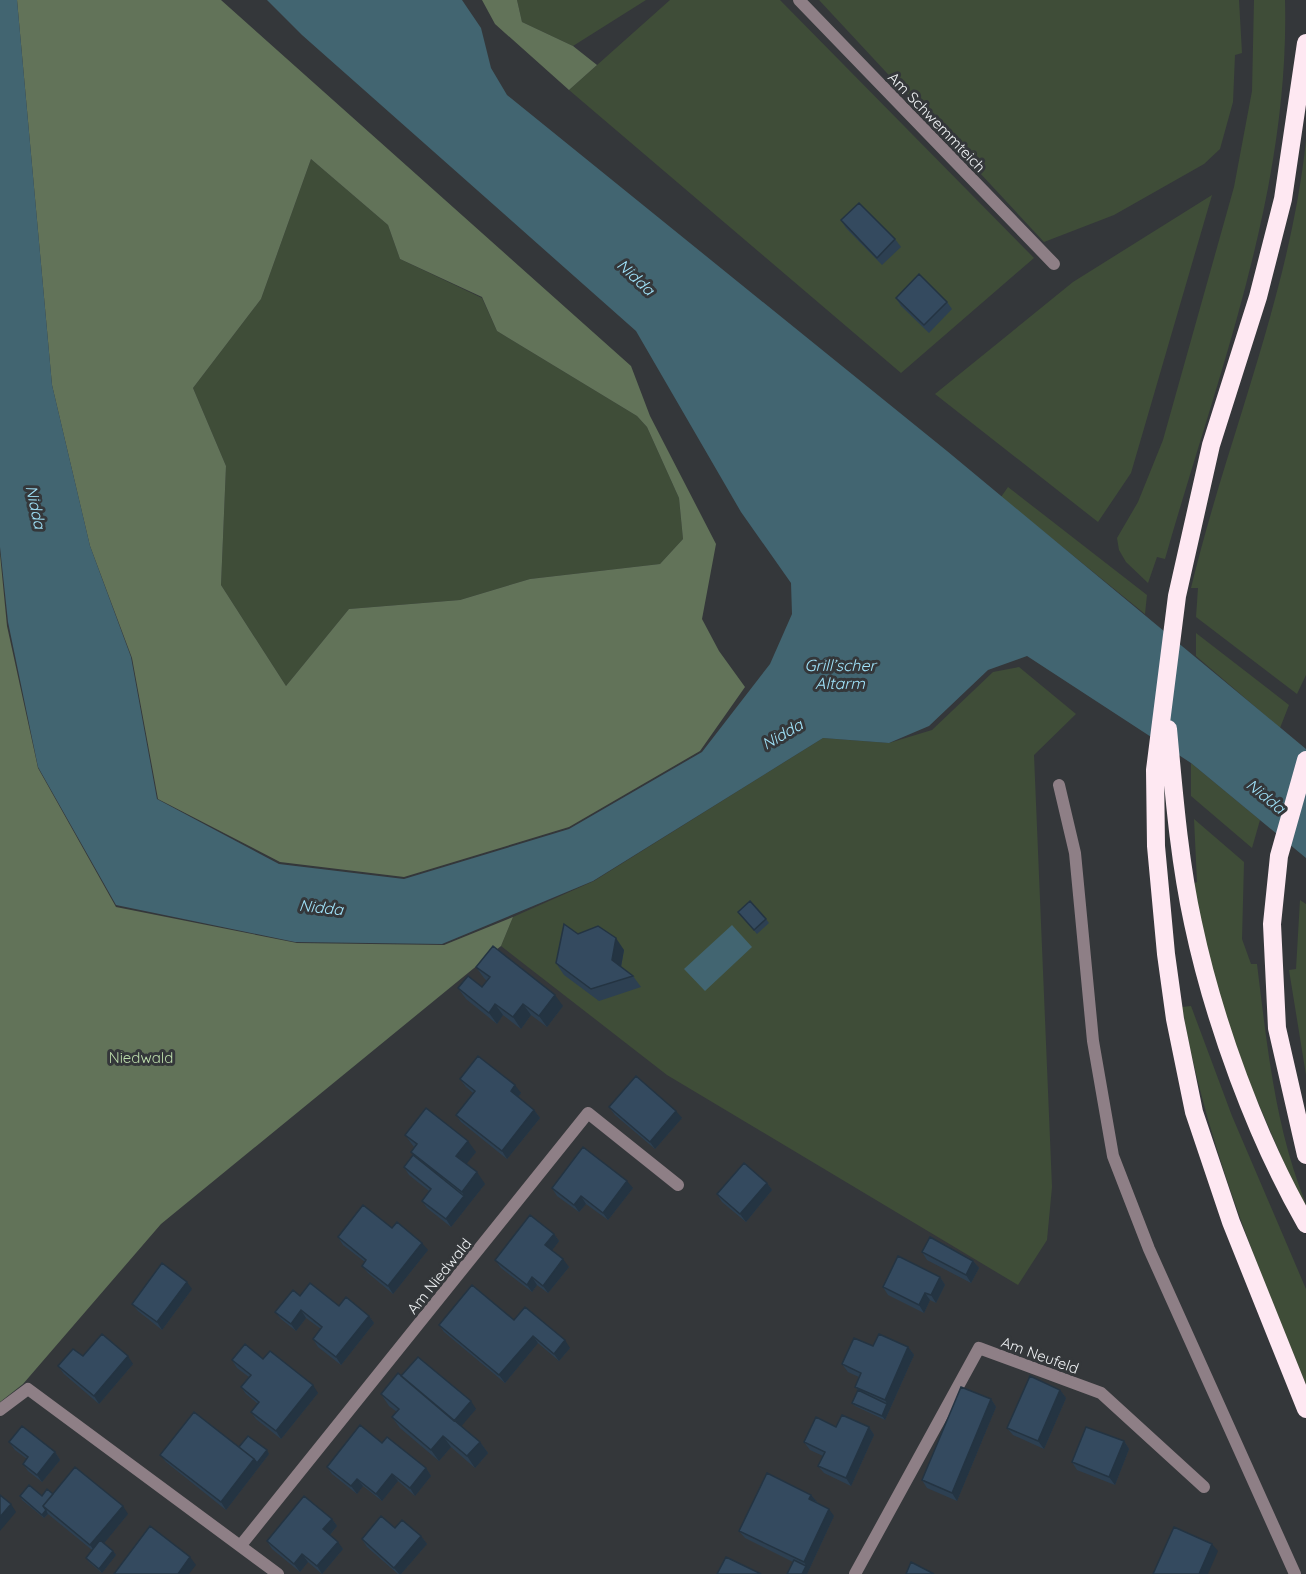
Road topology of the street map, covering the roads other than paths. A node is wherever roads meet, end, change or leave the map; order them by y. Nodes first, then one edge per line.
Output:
1 (799, 0) edge
2 (1306, 43) edge
3 (1054, 264) dead end
4 (1165, 694) junction
5 (1306, 760) edge
6 (1059, 784) dead end
7 (1306, 1155) edge
8 (678, 1185) dead end
9 (1306, 1224) edge
10 (1306, 1408) edge
11 (0, 1410) edge
12 (1204, 1486) dead end
13 (241, 1545) junction
14 (278, 1574) edge
15 (855, 1574) edge
16 (1295, 1574) edge

1 - 3 street, Am Schwemmteich
2 - 4 highway
4 - 9 highway
4 - 10 highway
5 - 7 highway
6 - 16 street
8 - 13 street, Am Niedwald
11 - 13 street
12 - 15 street, Am Neufeld
13 - 14 street

